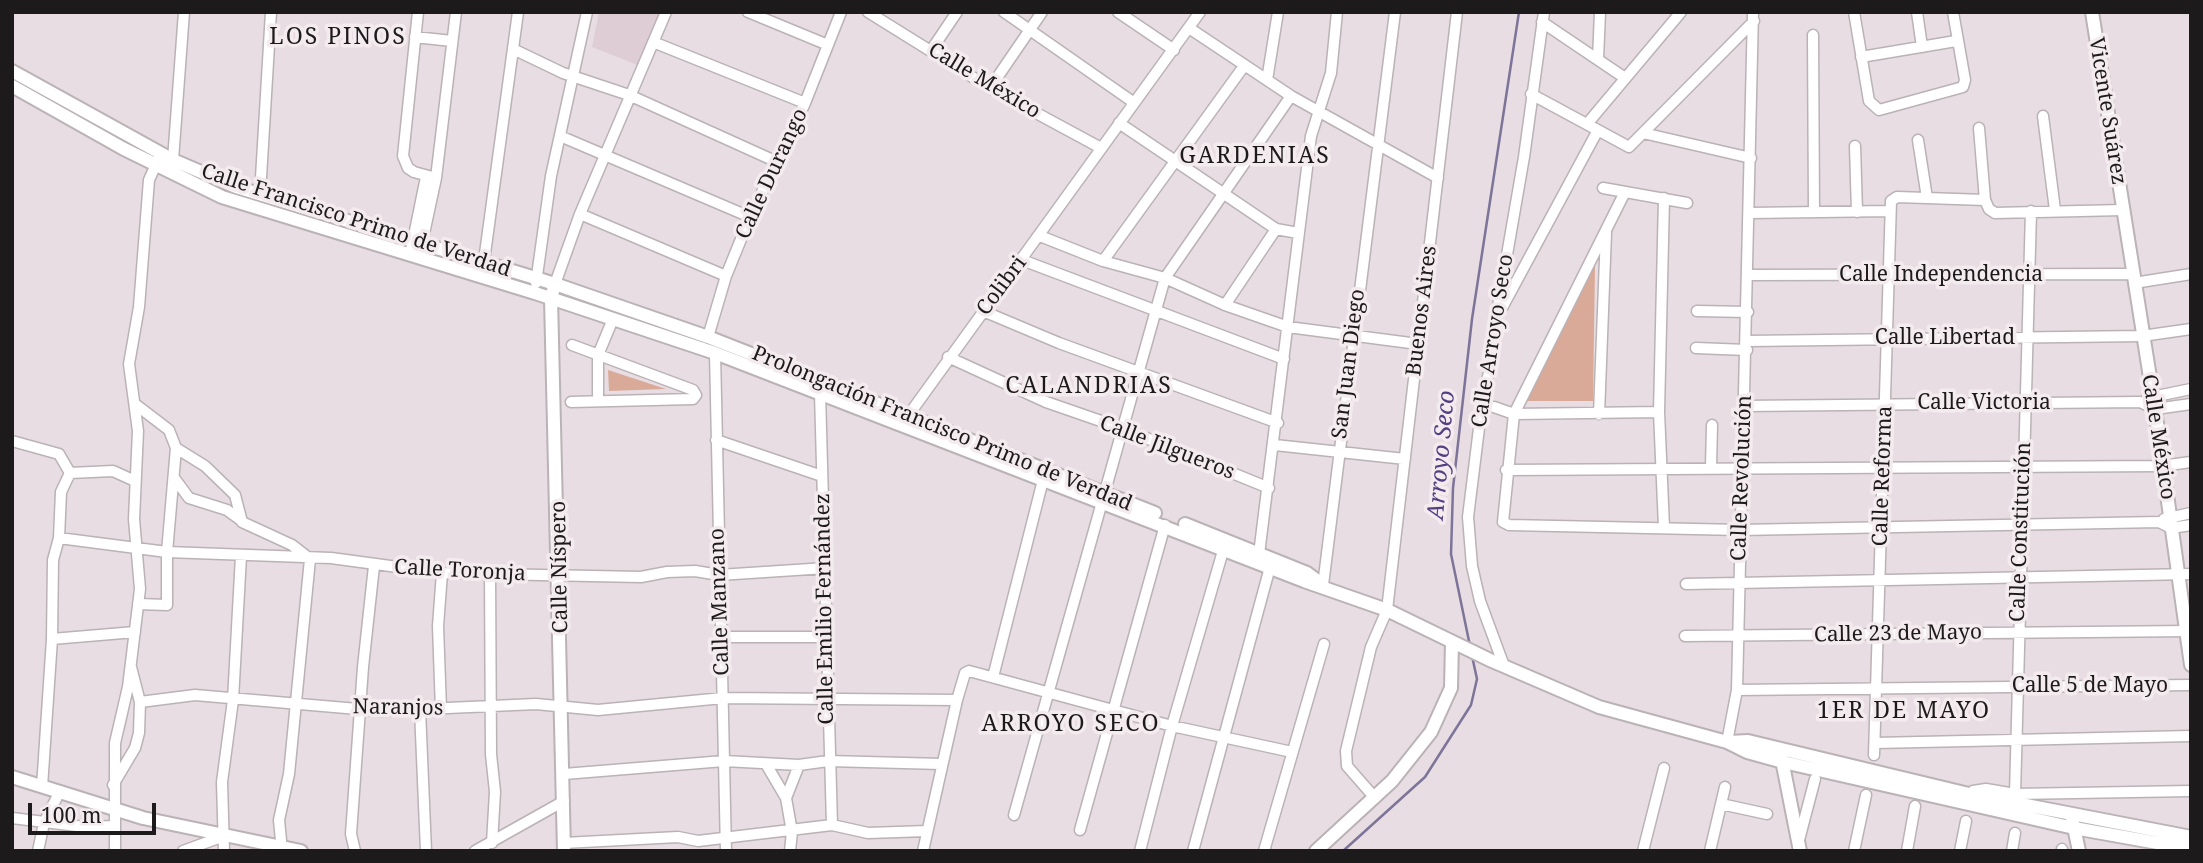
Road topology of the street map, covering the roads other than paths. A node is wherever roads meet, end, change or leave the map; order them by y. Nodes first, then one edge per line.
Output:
1 (184, 12) edge
2 (271, 12) edge
3 (418, 12) edge
4 (456, 12) edge
5 (517, 12) edge
6 (587, 12) edge
7 (666, 12) edge
8 (748, 12) edge
9 (841, 12) edge
10 (868, 12) edge
11 (957, 12) edge
12 (1004, 12) edge
13 (1042, 12) edge
14 (1118, 12) edge
15 (1200, 12) edge
16 (1278, 12) edge
17 (1337, 12) edge
18 (1395, 12) edge
19 (1457, 12) edge
20 (1600, 12) edge
21 (1681, 12) edge
22 (1854, 12) edge
23 (1917, 12) edge
24 (1953, 12) edge
25 (2092, 12) edge
26 (1543, 17) edge
27 (1754, 17) edge
28 (1189, 28) junction
29 (1028, 30) junction
30 (1813, 35) dead end
31 (415, 37) junction
32 (452, 41) junction
33 (1956, 41) junction
34 (653, 42) junction
35 (828, 46) junction
36 (1922, 47) junction
37 (513, 49) junction
38 (932, 50) junction
39 (1174, 50) junction
40 (1861, 57) junction
41 (1598, 60) junction
42 (1244, 66) junction
43 (12, 71) edge
44 (574, 76) junction
45 (1625, 78) junction
46 (1267, 80) junction
47 (12, 86) edge
48 (990, 88) junction
49 (1531, 94) junction
50 (629, 95) junction
51 (1291, 96) junction
52 (1133, 102) junction
53 (805, 103) junction
54 (1318, 111) junction
55 (2043, 116) dead end
56 (1119, 123) junction
57 (1587, 124) junction
58 (1979, 128) dead end
59 (1598, 130) junction
60 (1643, 133) junction
61 (560, 136) junction
62 (1918, 140) dead end
63 (1376, 142) junction
64 (1855, 146) dead end
65 (1101, 148) junction
66 (607, 155) junction
67 (167, 156) junction
68 (1751, 158) junction
69 (1174, 160) junction
70 (775, 161) junction
71 (155, 165) junction
72 (431, 178) junction
73 (1438, 178) junction
74 (1602, 188) dead end
75 (1625, 192) junction
76 (260, 194) junction
77 (1225, 195) junction
78 (1664, 198) junction
79 (1927, 198) junction
80 (1985, 200) junction
81 (1688, 203) dead end
82 (2123, 209) junction
83 (2054, 210) junction
84 (1889, 211) junction
85 (2031, 211) junction
86 (1814, 212) junction
87 (1857, 212) junction
88 (1750, 213) junction
89 (580, 214) junction
90 (750, 217) junction
91 (1276, 229) junction
92 (1606, 229) junction
93 (1298, 233) junction
94 (1040, 236) junction
95 (418, 242) junction
96 (414, 256) junction
97 (1022, 260) junction
98 (484, 261) junction
99 (1102, 261) junction
100 (2191, 274) edge
101 (1749, 275) junction
102 (1889, 275) junction
103 (2027, 275) junction
104 (726, 276) junction
105 (537, 278) junction
106 (1166, 278) junction
107 (2133, 279) junction
108 (555, 284) junction
109 (535, 293) junction
110 (551, 298) junction
111 (1225, 305) junction
112 (1157, 310) junction
113 (983, 311) junction
114 (1499, 312) junction
115 (1697, 312) dead end
116 (1748, 312) junction
117 (613, 319) junction
118 (1288, 327) junction
119 (2191, 329) edge
120 (1352, 335) junction
121 (2142, 336) junction
122 (708, 337) junction
123 (2026, 338) junction
124 (1888, 339) junction
125 (1418, 344) junction
126 (572, 345) dead end
127 (1747, 345) junction
128 (1696, 348) dead end
129 (715, 353) junction
130 (598, 355) junction
131 (948, 357) junction
132 (1284, 359) junction
133 (1141, 372) junction
134 (2191, 388) edge
135 (820, 393) junction
136 (2146, 398) junction
137 (598, 401) junction
138 (571, 402) dead end
139 (2026, 403) junction
140 (135, 404) junction
141 (1885, 404) junction
142 (2191, 404) edge
143 (1744, 406) junction
144 (1494, 407) dead end
145 (2154, 408) junction
146 (1659, 412) junction
147 (1514, 414) junction
148 (1599, 414) junction
149 (905, 420) junction
150 (1278, 423) junction
151 (1712, 425) dead end
152 (1124, 429) junction
153 (716, 440) junction
154 (12, 441) edge
155 (1275, 445) junction
156 (176, 448) junction
157 (1339, 453) junction
158 (1405, 459) junction
159 (2191, 462) edge
160 (2024, 465) junction
161 (2161, 466) junction
162 (1711, 467) junction
163 (1741, 468) junction
164 (1882, 468) junction
165 (1663, 469) junction
166 (1506, 470) junction
167 (71, 473) junction
168 (822, 476) junction
169 (174, 478) junction
170 (1043, 480) junction
171 (135, 481) junction
172 (1269, 488) junction
173 (1106, 498) junction
174 (2191, 513) edge
175 (242, 522) junction
176 (2166, 522) junction
177 (2021, 524) junction
178 (1165, 525) junction
179 (2191, 525) edge
180 (1664, 527) junction
181 (1882, 529) junction
182 (1740, 530) junction
183 (59, 538) junction
184 (1225, 545) junction
185 (138, 548) junction
186 (167, 552) junction
187 (1259, 554) junction
188 (241, 556) junction
189 (310, 559) junction
190 (374, 566) junction
191 (1270, 567) junction
192 (826, 568) junction
193 (442, 573) junction
194 (490, 573) junction
195 (559, 575) junction
196 (719, 575) junction
197 (2185, 575) edge
198 (2019, 578) junction
199 (1880, 580) junction
200 (1686, 583) dead end
201 (1738, 584) junction
202 (1323, 585) junction
203 (138, 604) junction
204 (1387, 610) junction
205 (2188, 631) edge
206 (135, 632) junction
207 (2018, 632) junction
208 (1878, 634) junction
209 (1685, 636) dead end
210 (720, 637) junction
211 (827, 637) junction
212 (1736, 637) junction
213 (52, 639) junction
214 (1455, 643) junction
215 (1324, 644) dead end
216 (130, 664) junction
217 (1498, 664) junction
218 (2191, 665) edge
219 (993, 677) junction
220 (2191, 685) edge
221 (2016, 686) junction
222 (1876, 688) junction
223 (1737, 690) junction
224 (1051, 693) junction
225 (723, 698) junction
226 (829, 698) junction
227 (233, 699) junction
228 (957, 700) junction
229 (140, 702) junction
230 (296, 704) junction
231 (491, 707) junction
232 (360, 708) junction
233 (563, 708) junction
234 (441, 709) junction
235 (1112, 709) junction
236 (420, 710) junction
237 (1172, 726) junction
238 (2191, 736) edge
239 (1225, 738) junction
240 (2016, 740) junction
241 (1727, 742) junction
242 (1875, 743) junction
243 (1292, 752) junction
244 (1782, 755) junction
245 (1874, 755) dead end
246 (724, 761) junction
247 (828, 761) junction
248 (766, 764) junction
249 (942, 764) junction
250 (799, 765) junction
251 (1664, 768) dead end
252 (564, 774) junction
253 (12, 777) edge
254 (1815, 779) dead end
255 (113, 785) junction
256 (42, 787) junction
257 (1725, 787) dead end
258 (60, 791) junction
259 (2191, 791) edge
260 (2015, 794) junction
261 (1866, 795) dead end
262 (1375, 798) junction
263 (786, 799) junction
264 (1967, 799) junction
265 (564, 801) junction
266 (1721, 804) junction
267 (1915, 806) dead end
268 (115, 807) junction
269 (1767, 814) dead end
270 (2071, 815) junction
271 (1014, 816) dead end
272 (12, 818) edge
273 (1966, 821) dead end
274 (44, 823) junction
275 (832, 825) junction
276 (115, 826) junction
277 (2074, 828) junction
278 (1080, 830) dead end
279 (927, 831) junction
280 (792, 832) junction
281 (2015, 833) dead end
282 (224, 836) junction
283 (2191, 837) edge
284 (726, 839) junction
285 (492, 843) junction
286 (564, 847) edge
287 (1798, 848) edge
288 (281, 849) edge
289 (2191, 849) edge
290 (38, 851) edge
291 (115, 851) edge
292 (183, 851) edge
293 (224, 851) edge
294 (301, 851) edge
295 (355, 851) edge
296 (426, 851) edge
297 (475, 851) edge
298 (726, 851) edge
299 (790, 851) edge
300 (923, 851) edge
301 (1140, 851) edge
302 (1193, 851) edge
303 (1264, 851) edge
304 (1316, 851) edge
305 (1643, 851) edge
306 (1710, 851) edge
307 (1854, 851) edge
308 (1907, 851) edge
309 (1960, 851) edge
310 (2012, 851) edge
311 (2078, 851) edge

1 - 67 street
2 - 76 street
3 - 31 street
4 - 32 street
5 - 37 street
6 - 44 street
7 - 34 street
8 - 35 street
9 - 35 street, Calle Durango
10 - 38 street, Calle México
11 - 38 street
12 - 29 street
13 - 29 street
14 - 39 street
15 - 28 street, Colibri
16 - 46 street
17 - 54 street
18 - 63 street, San Juan Diego
19 - 73 street, Buenos Aires
20 - 41 street
21 - 45 street
22 - 40 street
23 - 36 street
24 - 33 street
25 - 82 main road, Vicente Suárez
26 - 41 street
26 - 49 street, Calle Arroyo Seco
27 - 60 street
27 - 68 street, Calle Revolución
28 - 39 street, Colibri
28 - 42 street
29 - 48 street
29 - 52 street
30 - 86 street
31 - 32 street
31 - 72 street
32 - 72 street
33 - 36 street
33 - 40 street
34 - 50 street
34 - 53 street
35 - 53 street, Calle Durango
36 - 40 street
37 - 44 street
37 - 98 street
38 - 48 street, Calle México
39 - 52 street, Colibri
41 - 45 street
42 - 46 street
42 - 69 street
43 - 67 main road, Calle Francisco Primo de Verdad
44 - 50 street
44 - 61 street
45 - 57 street
46 - 51 street
47 - 71 main road, Calle Francisco Primo de Verdad
48 - 65 street, Calle México
49 - 57 street
49 - 114 street, Calle Arroyo Seco
50 - 66 street
50 - 70 street
51 - 54 street
51 - 77 street
52 - 56 street, Colibri
53 - 70 street, Calle Durango
54 - 63 street
54 - 93 street
55 - 83 street
56 - 65 street, Colibri
56 - 69 street
57 - 59 street
58 - 80 street
59 - 60 street
59 - 114 street
60 - 68 street
61 - 66 street
61 - 105 street
62 - 79 street
63 - 73 street
63 - 120 street, San Juan Diego
64 - 87 street
65 - 94 street, Colibri
66 - 89 street
66 - 90 street
67 - 71 street
67 - 76 main road, Calle Francisco Primo de Verdad
68 - 88 street, Calle Revolución
69 - 77 street
69 - 99 street
70 - 90 street, Calle Durango
71 - 96 main road, Calle Francisco Primo de Verdad
71 - 140 street
72 - 95 street
73 - 125 street, Buenos Aires
74 - 75 street
75 - 78 street
75 - 92 street
76 - 95 main road, Calle Francisco Primo de Verdad
77 - 91 street
77 - 106 street
78 - 81 street
78 - 146 street
79 - 80 street
79 - 84 street, Calle Reforma
80 - 85 street
82 - 83 street
82 - 107 main road, Calle México
83 - 85 street
84 - 87 street
84 - 102 street, Calle Reforma
85 - 103 street, Calle Constitución
86 - 87 street
86 - 88 street
88 - 101 street, Calle Revolución
89 - 104 street
89 - 108 street
90 - 104 street, Calle Durango
91 - 93 street
91 - 111 street
92 - 147 street
92 - 148 street
93 - 118 street
94 - 97 street, Colibri
94 - 99 street
95 - 96 street
95 - 98 main road, Calle Francisco Primo de Verdad
96 - 109 main road, Calle Francisco Primo de Verdad
97 - 112 street
97 - 113 street, Colibri
98 - 105 main road, Calle Francisco Primo de Verdad
99 - 106 street
100 - 107 street, Calle Independencia
101 - 102 street, Calle Independencia
101 - 116 street, Calle Revolución
102 - 103 street, Calle Independencia
102 - 124 street, Calle Reforma
103 - 107 street, Calle Independencia
103 - 123 street, Calle Constitución
104 - 122 street, Calle Durango
105 - 108 main road, Calle Francisco Primo de Verdad
105 - 109 street
106 - 111 street
106 - 112 street
107 - 121 main road, Calle México
108 - 110 main road, Calle Níspero
108 - 122 main road, Prolongación Francisco Primo de Verdad
109 - 110 main road, Calle Francisco Primo de Verdad
110 - 117 main road, Prolongación Francisco Primo de Verdad
110 - 195 main road, Calle Níspero
111 - 118 street
112 - 132 street
112 - 133 street
113 - 131 street, Colibri
113 - 133 street
114 - 217 street, Calle Arroyo Seco
115 - 116 street
116 - 127 street, Calle Revolución
117 - 129 main road, Prolongación Francisco Primo de Verdad
117 - 130 street
118 - 120 street
118 - 132 street
119 - 121 street, Calle Libertad
120 - 125 street
120 - 157 street, San Juan Diego
121 - 123 street, Calle Libertad
121 - 136 main road, Calle México
122 - 149 main road, Prolongación Francisco Primo de Verdad
123 - 124 street, Calle Libertad
123 - 139 street, Calle Constitución
124 - 127 street, Calle Libertad
124 - 141 street, Calle Reforma
125 - 158 street, Buenos Aires
126 - 130 street
127 - 128 street, Calle Libertad
127 - 143 street, Calle Revolución
129 - 135 main road, Prolongación Francisco Primo de Verdad
129 - 153 street, Calle Manzano
130 - 137 street
130 - 137 street
131 - 149 street, Colibri
131 - 152 street, Calle Jilgueros
132 - 150 street
133 - 150 street
133 - 152 street
134 - 136 street, Calle Victoria
135 - 149 main road, Prolongación Francisco Primo de Verdad
135 - 168 street, Calle Emilio Fernández
136 - 139 street, Calle Victoria
136 - 145 main road, Calle México
137 - 138 street
139 - 141 street, Calle Victoria
139 - 160 street, Calle Constitución
140 - 156 street
140 - 171 street
141 - 143 street, Calle Victoria
141 - 164 street, Calle Reforma
142 - 145 street
143 - 163 street, Calle Revolución
144 - 147 street
145 - 161 main road, Calle México
146 - 148 street
146 - 165 street
147 - 148 street
147 - 166 street
149 - 170 main road, Prolongación Francisco Primo de Verdad
149 - 173 main road, Prolongación Francisco Primo de Verdad
150 - 155 street
151 - 162 street
152 - 172 street, Calle Jilgueros
152 - 173 street
153 - 168 street
153 - 196 street, Calle Manzano
154 - 167 street
155 - 157 street
155 - 172 street
156 - 169 street
156 - 175 street
157 - 158 street
157 - 202 street, San Juan Diego
158 - 204 street, Buenos Aires
159 - 161 street
160 - 161 street
160 - 164 street
160 - 177 street, Calle Constitución
161 - 176 main road, Calle México
162 - 163 street
162 - 165 street
163 - 164 street
163 - 182 street, Calle Revolución
164 - 181 street, Calle Reforma
165 - 166 street
165 - 180 street
166 - 180 street
167 - 171 street
167 - 183 street
168 - 192 street, Calle Emilio Fernández
169 - 175 street
169 - 186 street
170 - 173 main road, Prolongación Francisco Primo de Verdad
170 - 219 street
171 - 185 street
172 - 187 street
173 - 178 main road, Prolongación Francisco Primo de Verdad
173 - 184 main road, Prolongación Francisco Primo de Verdad
173 - 224 street
174 - 176 street
175 - 189 street
176 - 177 street
176 - 179 street
176 - 197 main road, Calle México
177 - 181 street
177 - 198 street, Calle Constitución
178 - 184 main road, Prolongación Francisco Primo de Verdad
178 - 235 street
180 - 182 street
181 - 182 street
181 - 199 street, Calle Reforma
182 - 201 street, Calle Revolución
183 - 185 street, Calle Toronja
183 - 213 street
184 - 187 main road, Prolongación Francisco Primo de Verdad
184 - 191 main road, Prolongación Francisco Primo de Verdad
184 - 237 street
185 - 186 street, Calle Toronja
185 - 203 street
186 - 188 street, Calle Toronja
186 - 203 street
187 - 202 main road, Prolongación Francisco Primo de Verdad
188 - 189 street, Calle Toronja
188 - 227 street
189 - 190 street, Calle Toronja
189 - 230 street
190 - 193 street, Calle Toronja
190 - 232 street
191 - 202 main road, Prolongación Francisco Primo de Verdad
191 - 239 street
192 - 196 street, Calle Toronja
192 - 211 street, Calle Emilio Fernández
193 - 194 street, Calle Toronja
193 - 234 street
194 - 195 street, Calle Toronja
194 - 231 street
195 - 196 street, Calle Toronja
195 - 233 main road, Calle Níspero
196 - 210 street, Calle Manzano
197 - 198 street
197 - 205 main road, Calle México
198 - 199 street
198 - 207 street, Calle Constitución
199 - 201 street
199 - 208 street, Calle Reforma
200 - 201 street
201 - 212 street, Calle Revolución
202 - 204 main road, Prolongación Francisco Primo de Verdad
203 - 206 street
204 - 214 main road, Prolongación Francisco Primo de Verdad
204 - 262 street, Buenos Aires
205 - 207 street, Calle 23 de Mayo
205 - 218 main road, Calle México
206 - 213 street
206 - 216 street
207 - 208 street, Calle 23 de Mayo
207 - 221 street, Calle Constitución
208 - 212 street, Calle 23 de Mayo
208 - 222 street, Calle Reforma
209 - 212 street, Calle 23 de Mayo
210 - 211 street
210 - 225 street, Calle Manzano
211 - 226 street, Calle Emilio Fernández
212 - 223 street, Calle Revolución
213 - 256 street
214 - 217 main road, Prolongación Francisco Primo de Verdad
214 - 262 main road
215 - 243 street
216 - 229 street
216 - 255 street
217 - 241 main road
219 - 224 street
219 - 228 street
220 - 221 street, Calle 5 de Mayo
221 - 222 street, Calle 5 de Mayo
221 - 240 street, Calle Constitución
222 - 223 street, Calle 5 de Mayo
222 - 242 street, Calle Reforma
223 - 241 street, Calle Revolución
224 - 235 street
224 - 271 street
225 - 226 street, Naranjos
225 - 233 street, Naranjos
225 - 246 street, Calle Manzano
226 - 228 street, Naranjos
226 - 247 street, Calle Emilio Fernández
227 - 229 street, Naranjos
227 - 230 street, Naranjos
227 - 282 street
228 - 249 street
229 - 255 street
230 - 232 street, Naranjos
230 - 288 street
231 - 233 street, Naranjos
231 - 234 street, Naranjos
231 - 285 street
232 - 236 street, Naranjos
232 - 295 street
233 - 252 main road, Calle Níspero
234 - 236 street, Naranjos
235 - 237 street
235 - 278 street
236 - 296 street
237 - 239 street
237 - 301 street
238 - 240 street
239 - 243 street
239 - 302 street
240 - 242 street
240 - 260 street, Calle Constitución
241 - 244 main road
242 - 245 street, Calle Reforma
243 - 303 street
244 - 264 main road
244 - 287 main road
246 - 248 street
246 - 252 street
246 - 284 street, Calle Manzano
247 - 249 street
247 - 250 street
247 - 275 street, Calle Emilio Fernández
248 - 250 street
248 - 263 street
249 - 279 street
250 - 263 street
251 - 305 street
252 - 265 main road, Calle Níspero
253 - 256 main road
254 - 287 street
255 - 268 street
256 - 258 main road
257 - 266 street
258 - 268 main road
258 - 274 street
259 - 260 street
260 - 264 street
261 - 307 street
262 - 304 main road
263 - 280 street
264 - 270 main road
264 - 277 main road
265 - 285 street
265 - 286 main road, Calle Níspero
266 - 269 street
266 - 306 street
267 - 308 street
268 - 276 street
268 - 282 main road
270 - 277 main road
270 - 283 main road
272 - 274 street
273 - 309 street
274 - 276 street
274 - 290 street
275 - 279 street
275 - 280 street
276 - 291 street
277 - 289 main road
277 - 311 main road
279 - 300 street
280 - 284 street
280 - 299 street
281 - 310 street
282 - 288 main road
282 - 292 street
282 - 293 street
284 - 286 street
284 - 298 street, Calle Manzano
285 - 297 street
288 - 294 main road

